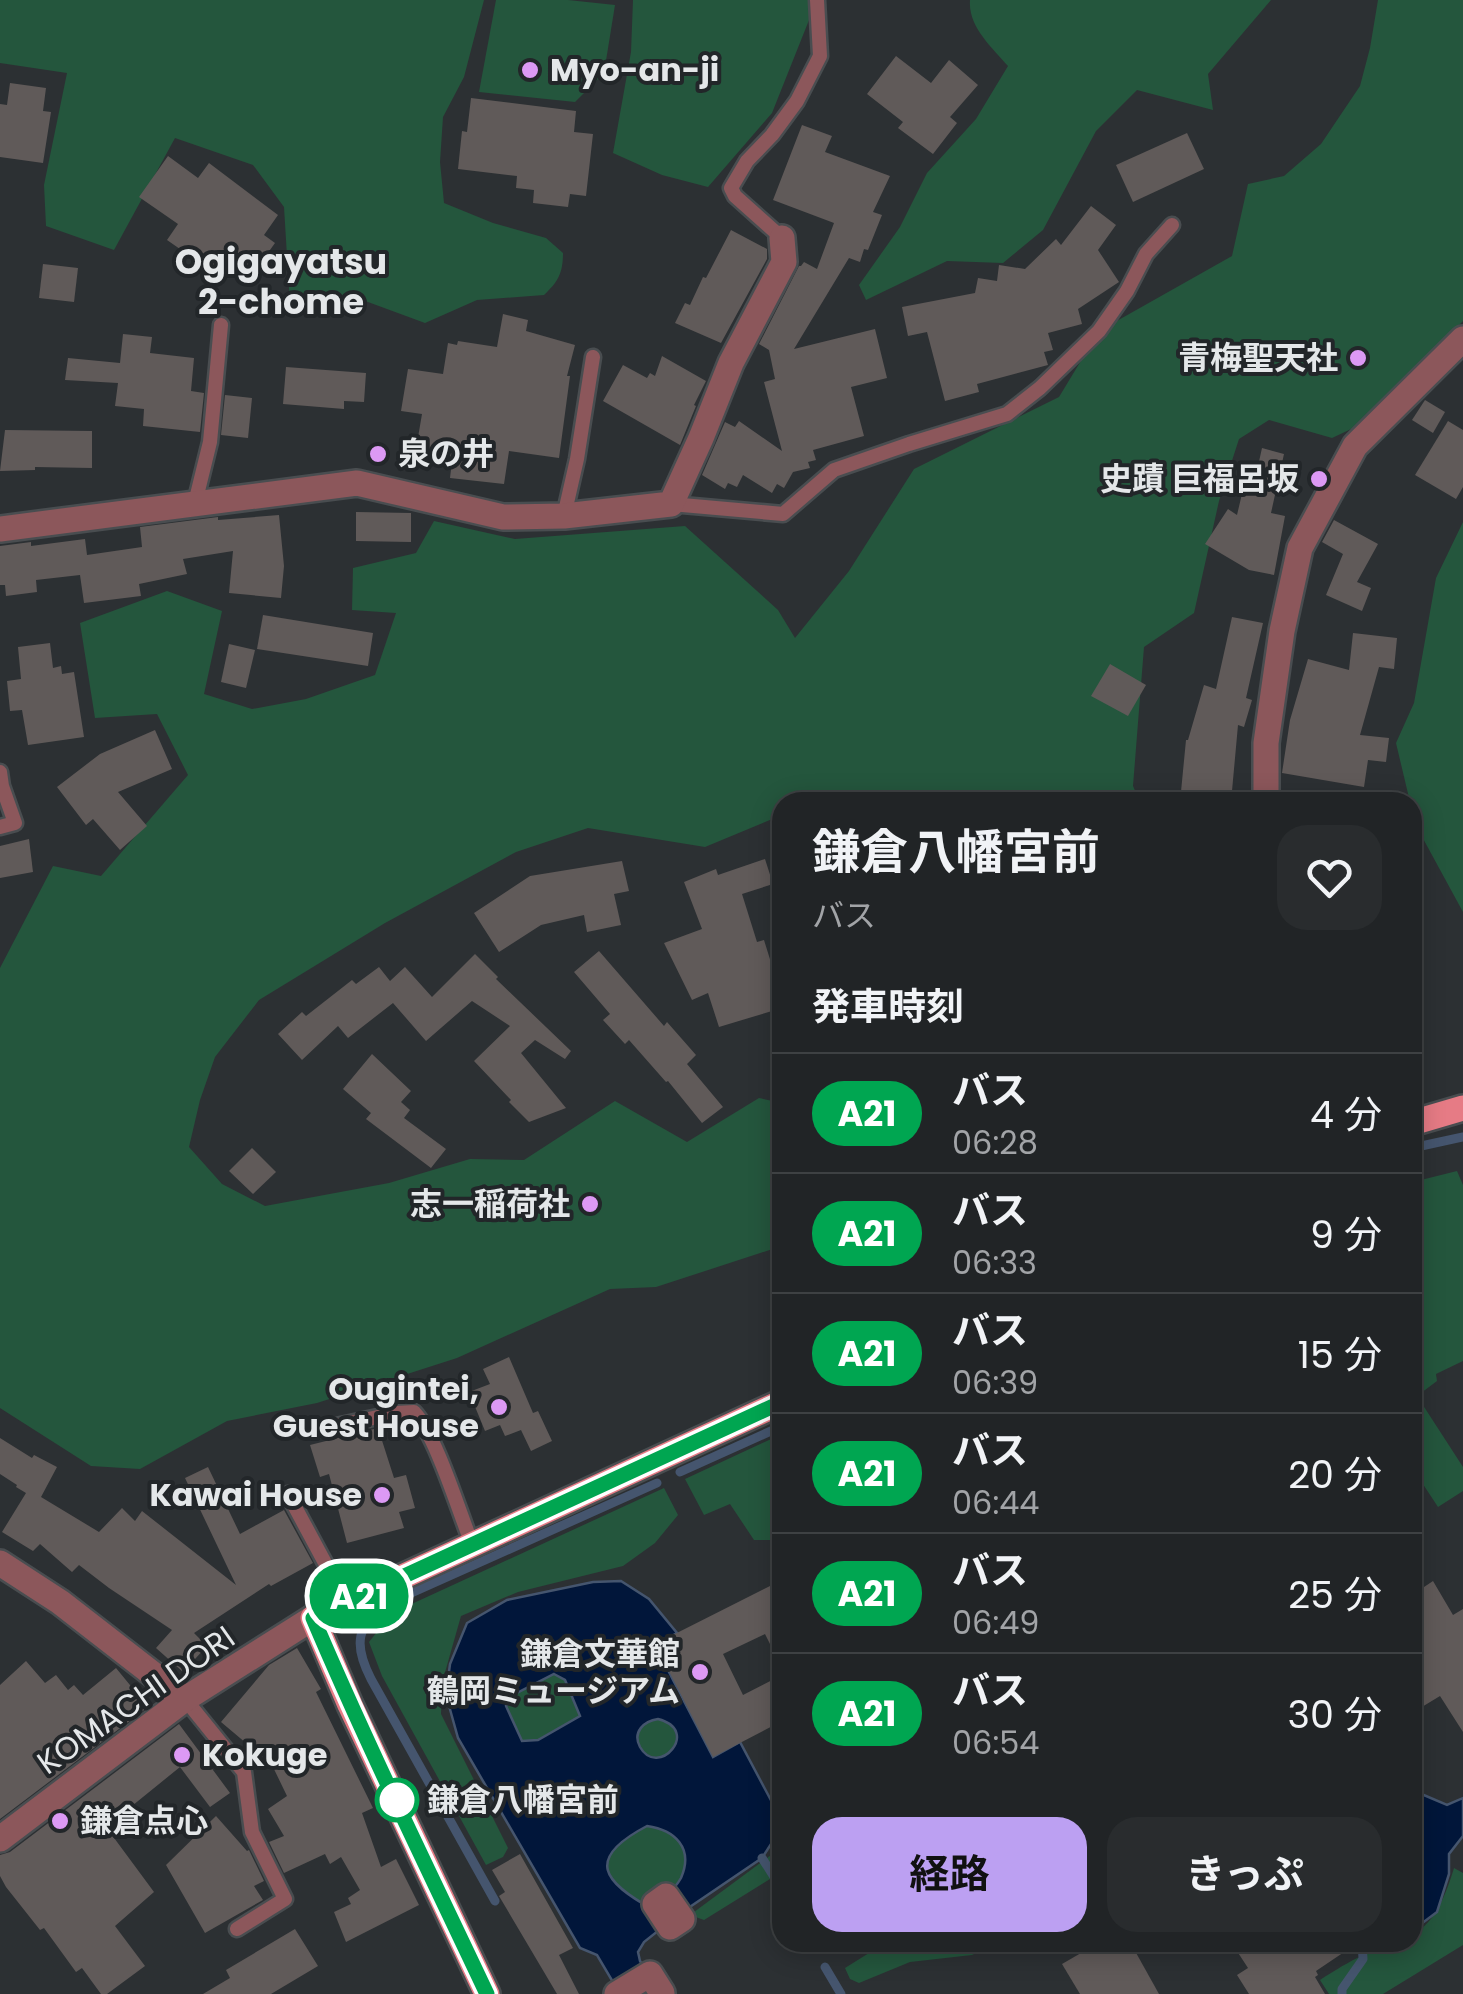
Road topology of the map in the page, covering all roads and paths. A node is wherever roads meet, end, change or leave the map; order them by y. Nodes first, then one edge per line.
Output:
1 (817, 0) edge
2 (1172, 226) dead end
3 (782, 238) joint
4 (221, 325) dead end
5 (1463, 339) edge
6 (593, 358) dead end
7 (195, 503) junction
8 (671, 504) junction
9 (564, 516) junction
10 (0, 529) edge
11 (0, 772) edge
12 (1266, 792) edge
13 (0, 827) edge
14 (1463, 1108) edge
15 (1422, 1121) edge
16 (772, 1407) edge
17 (314, 1431) dead end
18 (288, 1494) dead end
19 (472, 1544) junction
20 (0, 1563) edge
21 (346, 1602) junction
22 (313, 1618) junction
23 (185, 1699) junction
24 (0, 1839) edge
25 (237, 1929) dead end
26 (487, 1994) edge
27 (617, 1994) edge
28 (660, 1994) edge

1 - 3 lane
2 - 8 lane
3 - 8 street
4 - 7 lane
5 - 12 street
6 - 9 lane
7 - 9 street
7 - 10 street
8 - 9 street
11 - 13 lane
14 - 15 main road
16 - 19 main road
17 - 19 lane
18 - 21 lane
19 - 21 main road
20 - 23 street
21 - 22 main road
22 - 23 street, KOMACHI DORI
22 - 26 main road
23 - 24 street, KOMACHI DORI
23 - 25 lane
27 - 28 street

